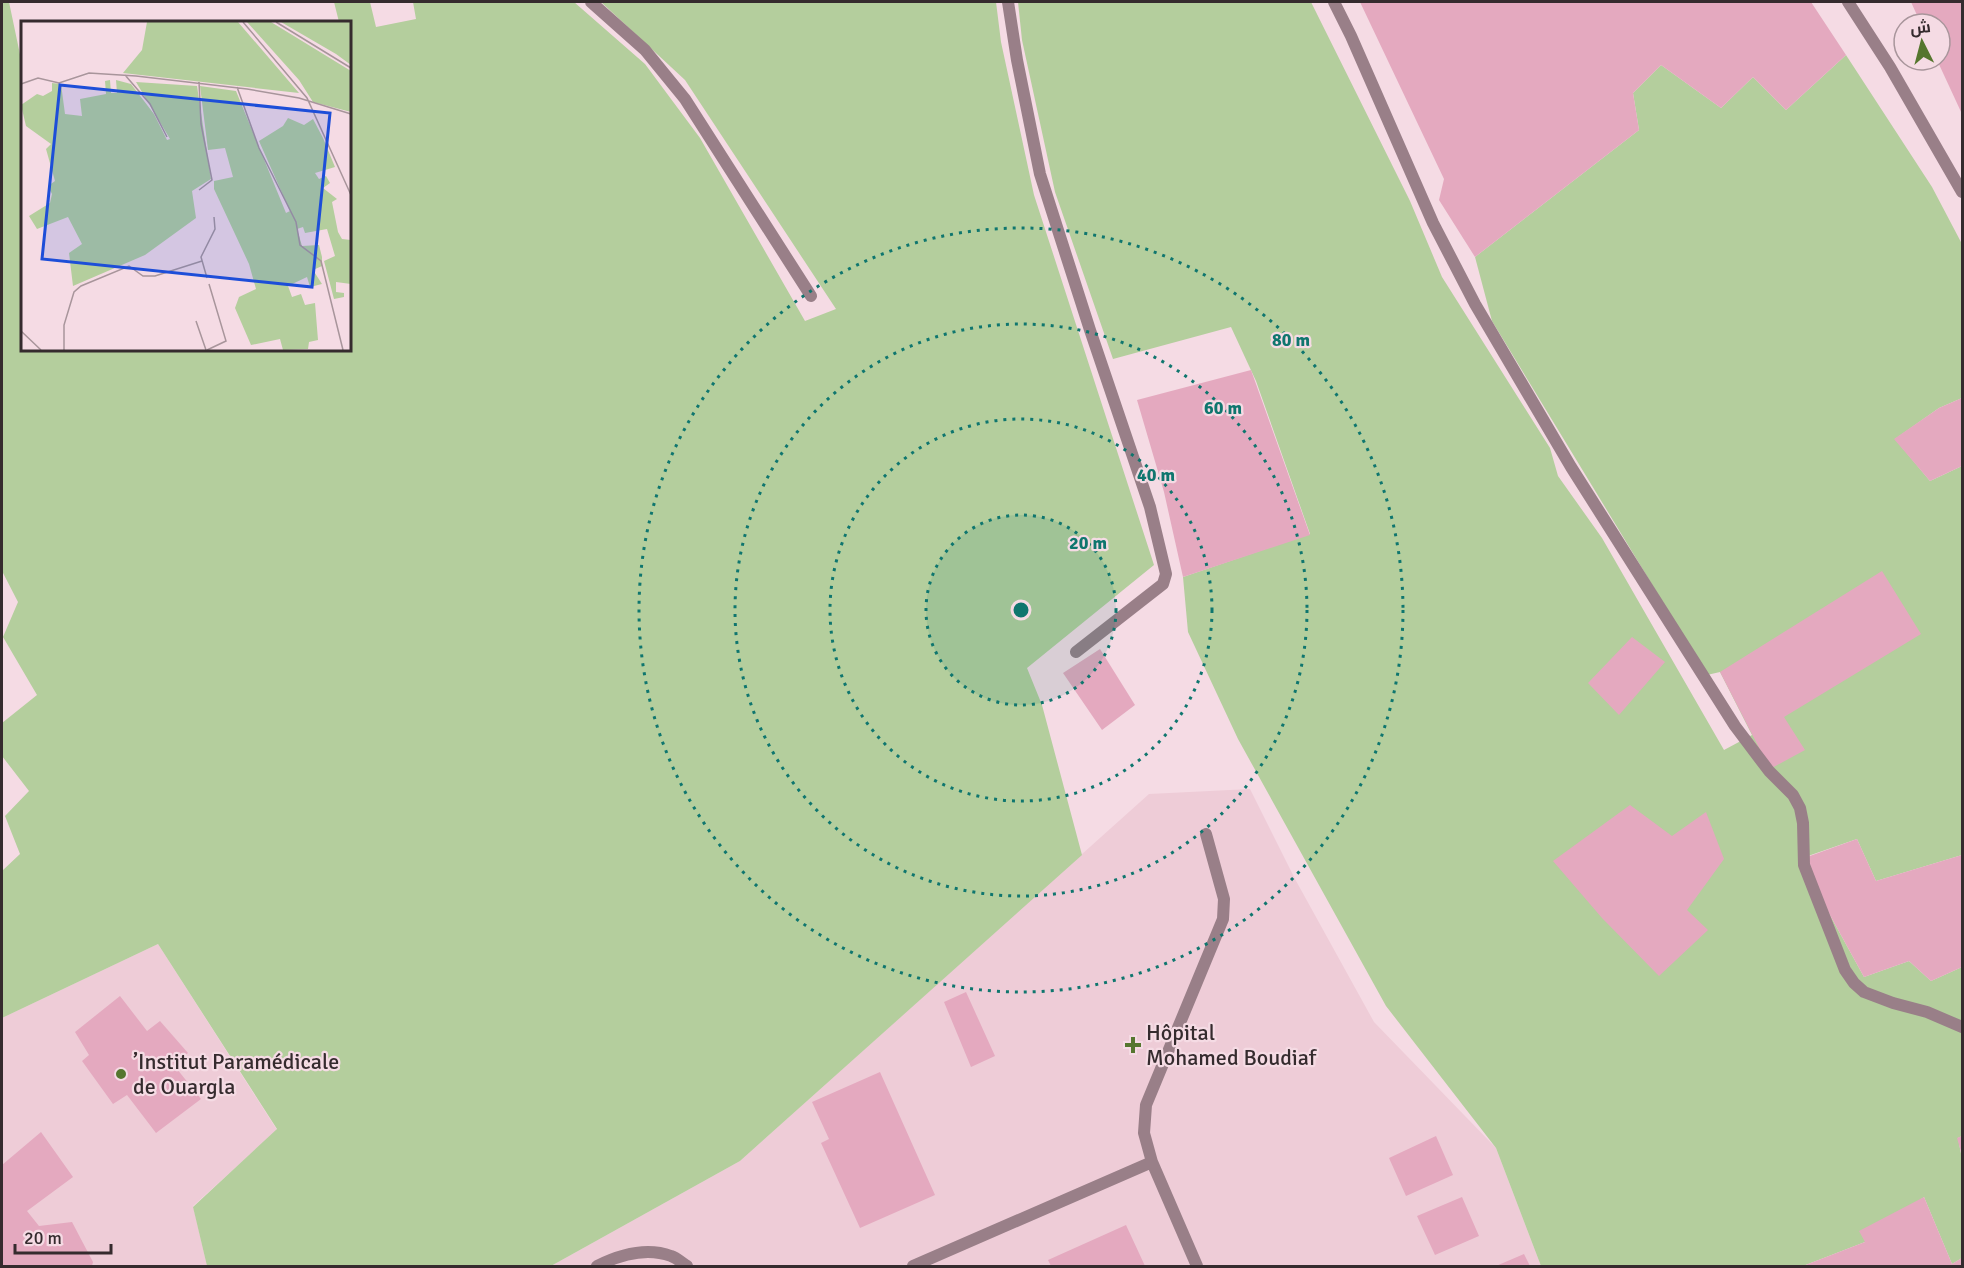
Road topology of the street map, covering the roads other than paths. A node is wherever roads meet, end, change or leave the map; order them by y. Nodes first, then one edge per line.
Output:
1 (591, 2) edge
2 (1008, 2) edge
3 (1334, 2) edge
4 (1848, 2) edge
5 (1962, 192) edge
6 (811, 296) dead end
7 (1076, 652) dead end
8 (1206, 834) dead end
9 (1962, 1027) edge
10 (1152, 1162) junction
11 (597, 1266) edge
12 (687, 1266) edge
13 (913, 1266) edge
14 (1197, 1266) edge

1 - 6 street
2 - 7 street
3 - 9 street
4 - 5 street
8 - 10 street
10 - 13 street
10 - 14 street
11 - 12 street

